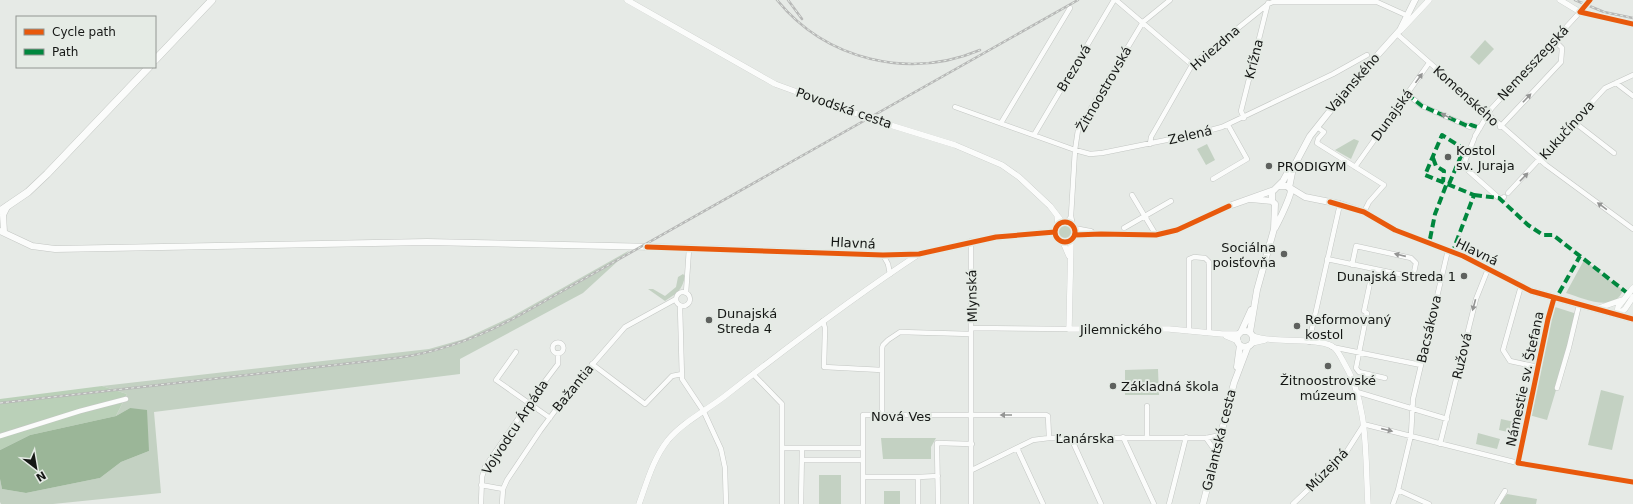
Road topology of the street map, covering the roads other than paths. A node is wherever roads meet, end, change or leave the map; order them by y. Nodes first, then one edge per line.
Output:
1 (212, 0) edge
2 (627, 0) edge
3 (1115, 0) edge
4 (1170, 0) edge
5 (1415, 0) edge
6 (1429, 0) edge
7 (1560, 0) edge
8 (1590, 0) edge
9 (1269, 2) edge
10 (1070, 8) dead end
11 (1580, 12) junction
12 (1408, 16) junction
13 (1143, 22) junction
14 (1633, 24) edge
15 (1399, 32) junction
16 (1554, 40) junction
17 (1367, 55) dead end
18 (156, 59) edge
19 (1430, 63) junction
20 (1192, 65) junction
21 (148, 68) edge
22 (1633, 76) edge
23 (1616, 83) junction
24 (1407, 94) junction
25 (1633, 96) edge
26 (954, 107) dead end
27 (1487, 114) junction
28 (1244, 118) junction
29 (1574, 122) junction
30 (1001, 123) junction
31 (1228, 124) junction
32 (1317, 127) junction
33 (1500, 127) junction
34 (1480, 128) junction
35 (1034, 135) junction
36 (1150, 144) junction
37 (1075, 150) junction
38 (1614, 153) dead end
39 (1540, 160) junction
40 (1355, 167) junction
41 (1293, 168) junction
42 (1213, 180) dead end
43 (1277, 188) junction
44 (1290, 189) junction
45 (1132, 195) dead end
46 (1504, 196) joint
47 (1305, 197) junction
48 (1251, 199) junction
49 (1171, 201) dead end
50 (1288, 201) junction
51 (1274, 202) junction
52 (1340, 204) junction
53 (3, 209) edge
54 (1364, 212) junction
55 (1145, 216) junction
56 (1071, 217) junction
57 (1063, 224) junction
58 (1124, 228) dead end
59 (1274, 229) junction
60 (1633, 229) edge
61 (1, 230) edge
62 (1056, 232) junction
63 (1073, 233) junction
64 (1156, 235) junction
65 (971, 241) junction
66 (1063, 242) junction
67 (689, 249) junction
68 (1448, 250) junction
69 (919, 254) junction
70 (883, 255) junction
71 (1070, 257) junction
72 (1327, 259) junction
73 (1352, 265) junction
74 (1488, 269) junction
75 (890, 274) junction
76 (1371, 278) dead end
77 (1521, 286) junction
78 (1633, 288) edge
79 (686, 293) junction
80 (1554, 298) junction
81 (676, 299) junction
82 (1624, 300) junction
83 (1632, 301) edge
84 (1255, 302) junction
85 (1579, 304) junction
86 (680, 306) junction
87 (1596, 309) junction
88 (1617, 314) junction
89 (1633, 319) edge
90 (823, 320) junction
91 (971, 328) junction
92 (1069, 329) junction
93 (1189, 331) junction
94 (1210, 333) junction
95 (1240, 333) junction
96 (971, 334) junction
97 (1222, 334) junction
98 (1252, 334) junction
99 (1269, 340) junction
100 (1309, 342) junction
101 (1239, 343) junction
102 (1250, 344) junction
103 (1332, 347) junction
104 (516, 352) dead end
105 (1359, 352) junction
106 (558, 353) dead end
107 (592, 364) junction
108 (1421, 365) junction
109 (1538, 367) junction
110 (882, 370) junction
111 (682, 374) junction
112 (753, 374) junction
113 (1236, 376) junction
114 (1385, 378) dead end
115 (1557, 388) dead end
116 (1357, 392) junction
117 (126, 399) dead end
118 (529, 402) junction
119 (1147, 406) dead end
120 (1411, 410) junction
121 (704, 412) junction
122 (882, 416) junction
123 (971, 416) junction
124 (550, 418) junction
125 (1447, 419) junction
126 (1363, 425) junction
127 (1221, 435) junction
128 (1411, 435) junction
129 (0, 436) edge
130 (1123, 437) junction
131 (1147, 437) junction
132 (1186, 437) junction
133 (1049, 438) junction
134 (1070, 438) junction
135 (1206, 438) junction
136 (972, 444) junction
137 (1440, 444) junction
138 (782, 448) junction
139 (800, 448) junction
140 (863, 448) junction
141 (1017, 448) junction
142 (1216, 452) junction
143 (802, 460) junction
144 (863, 460) junction
145 (1518, 463) junction
146 (972, 470) junction
147 (918, 476) junction
148 (938, 476) junction
149 (863, 477) junction
150 (1633, 482) edge
151 (481, 485) junction
152 (503, 489) junction
153 (1398, 490) junction
154 (1505, 491) dead end
155 (481, 504) edge
156 (502, 504) edge
157 (639, 504) edge
158 (726, 504) edge
159 (782, 504) edge
160 (801, 504) edge
161 (863, 504) edge
162 (918, 504) edge
163 (938, 504) edge
164 (971, 504) edge
165 (1043, 504) edge
166 (1102, 504) edge
167 (1154, 504) edge
168 (1169, 504) edge
169 (1203, 504) edge
170 (1293, 504) edge
171 (1368, 504) edge
172 (1393, 504) edge
173 (1429, 504) edge
174 (1497, 504) edge

1 - 18 main road
2 - 57 street, Povodská cesta
3 - 13 street
3 - 35 street, Brezová
4 - 13 street, Žitnoostrovská
5 - 12 main road, Vajanského
6 - 15 street
7 - 11 street
8 - 11 street
9 - 12 street
9 - 20 street, Hviezdna
9 - 28 street, Krížna
10 - 30 street
11 - 14 street
11 - 16 street, Nemesszegská
12 - 15 main road, Vajanského
13 - 20 street
13 - 37 street, Žitnoostrovská
15 - 19 street, Komenského
15 - 32 main road, Vajanského
16 - 27 street, Nemesszegská
33 -> 16 street
17 - 28 street, Zelená
24 -> 19 street, Dunajská
19 - 27 street, Komenského
20 - 36 street, Hviezdna
21 - 53 main road
22 - 23 street, Kukučínova
23 - 25 street
23 - 29 street, Kukučínova
34 -> 24 street
24 - 40 street, Dunajská
26 - 30 street, Zelená
27 - 33 street, Komenského
27 - 34 street, Nemesszegská
28 - 31 street, Zelená
29 - 38 street
29 - 39 street, Kukučínova
30 - 35 street, Zelená
31 - 36 street, Zelená
31 - 42 street
32 - 40 street
32 - 41 main road, Vajanského
33 - 39 street, Komenského
34 - 46 street, Nemesszegská
35 - 37 street, Zelená
36 - 37 street, Zelená
37 - 56 street, Žitnoostrovská
46 -> 39 street, Kukučínova
60 -> 39 street, Komenského
40 - 54 street
41 - 43 main road
41 - 44 main road
43 - 44 main road
43 - 48 main road
43 - 51 main road
44 - 47 main road
44 - 50 main road
45 - 55 street
47 - 50 main road
47 - 52 main road, Hlavná
48 - 51 main road
48 - 64 main road
49 - 55 street
50 - 51 main road
50 - 59 main road
51 - 59 main road
52 - 54 main road, Hlavná
52 - 72 street
53 - 61 main road
54 - 68 main road, Hlavná
55 - 58 street
55 - 64 street
56 - 57 street
56 - 63 street, Žitnoostrovská
57 - 62 main road
57 - 63 main road
59 - 84 main road
61 - 67 main road, Hlavná
62 - 65 main road, Hlavná
62 - 66 main road
63 - 64 main road
63 - 66 main road
63 - 71 street, Jilemnického
65 - 69 main road, Hlavná
65 - 91 street, Mlynská
66 - 71 street, Jilemnického
67 - 70 main road, Hlavná
67 - 79 street
68 - 74 main road, Hlavná
68 - 108 street, Bacsákova
69 - 70 main road, Hlavná
69 - 75 street
70 - 75 street
71 - 92 street, Jilemnického
72 - 73 street
72 - 100 street
73 -> 73 street
74 - 77 main road, Hlavná
74 -> 125 street, Ružová
75 - 90 street
76 - 105 street
77 - 80 main road, Hlavná
77 - 109 street
78 - 82 street
79 - 81 street
79 - 86 street
80 - 85 main road, Hlavná
80 - 109 street, Námestie sv. Štefana
81 - 86 street
81 - 107 street, Bažantia
82 - 87 street
82 - 88 street
83 - 88 street
84 - 95 main road
84 - 98 main road
85 - 87 main road, Hlavná
85 - 115 street
86 - 111 street
87 - 88 main road, Hlavná
88 - 89 main road, Hlavná
90 - 110 street
90 - 112 street
91 - 92 street, Mlynská
91 - 96 street
92 - 93 street, Jilemnického
93 - 94 street, Jilemnického
93 - 94 street
94 - 97 street, Jilemnického
95 - 97 street, Jilemnického
95 - 98 main road
95 - 101 main road, Galantská cesta
96 - 110 street
96 - 123 street
97 - 101 street, Jilemnického
98 - 99 street
98 - 102 main road, Galantská cesta
99 - 100 street
99 - 102 street
100 - 103 street
101 - 102 main road
101 - 113 main road, Galantská cesta
102 - 113 main road, Galantská cesta
103 - 105 street
103 - 116 street
104 - 118 street
105 - 108 street
105 - 114 street
106 - 118 street, Vojvodcu Árpáda
107 - 111 street
107 - 124 street, Bažantia
108 - 120 street, Bacsákova
109 - 145 street, Námestie sv. Štefana
110 - 122 street
111 - 121 street
112 - 121 street
112 - 138 street
113 - 127 main road, Galantská cesta
116 - 120 street
116 - 126 street
117 - 129 street
118 - 124 street
118 - 151 street, Vojvodcu Árpáda
119 - 131 street
120 - 125 street
120 - 128 street, Bacsákova
121 - 157 street
121 - 158 street
122 - 123 street, Nová Ves
122 - 140 street, Nová Ves
133 -> 123 street, Nová Ves
123 - 136 street
124 - 152 street, Bažantia
125 - 137 street, Ružová
126 -> 128 street
126 - 170 street, Múzejná
126 - 171 street
127 - 135 street, Ľanárska
127 - 142 main road, Galantská cesta
128 - 137 street
128 - 153 street, Bacsákova
130 - 131 street, Ľanárska
130 - 134 street, Ľanárska
130 - 167 street
131 - 132 street, Ľanárska
132 - 135 street, Ľanárska
132 - 168 street
133 - 134 street, Ľanárska
133 - 141 street, Ľanárska
134 - 166 street
135 - 142 street
136 - 146 street
136 - 148 street
137 - 145 street
138 - 139 street
138 - 159 street
139 - 140 street
139 - 143 street
140 - 144 street, Nová Ves
141 - 146 street, Ľanárska
141 - 165 street
142 - 169 main road, Galantská cesta
143 - 144 street
143 - 160 street
144 - 149 street, Nová Ves
145 - 150 street
146 - 164 street
147 - 148 street
147 - 149 street
147 - 162 street
148 - 163 street
149 - 161 street, Nová Ves
151 - 152 street
151 - 155 street, Vojvodcu Árpáda
152 - 156 street, Bažantia
153 - 172 street, Bacsákova
153 - 173 street
154 - 174 street

